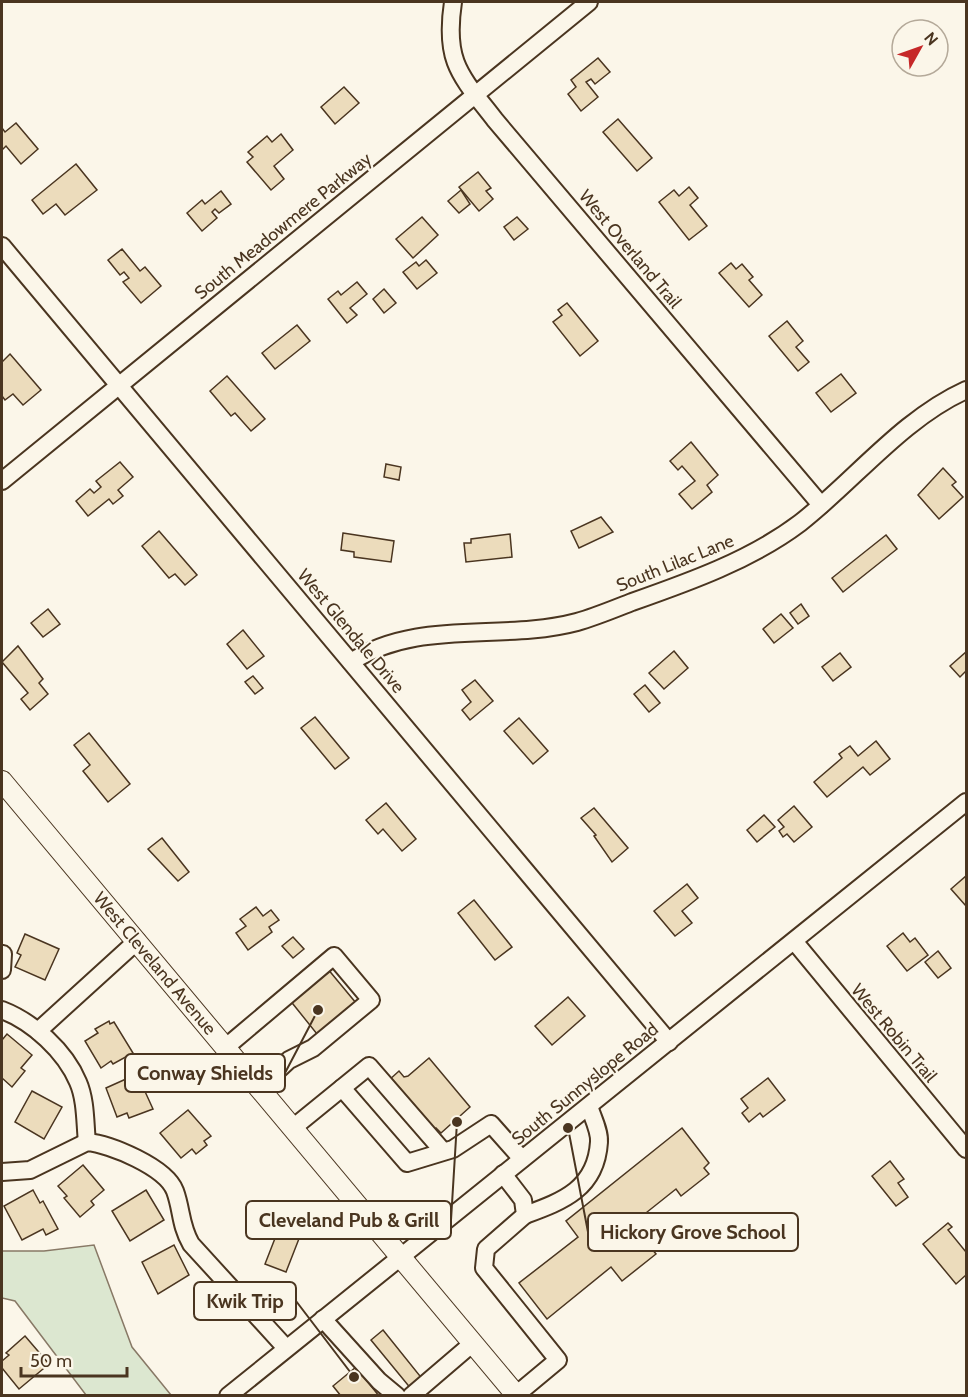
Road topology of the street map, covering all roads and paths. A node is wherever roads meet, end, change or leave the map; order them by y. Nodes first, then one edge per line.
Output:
1 (453, 2) edge
2 (590, 2) edge
3 (475, 94) junction
4 (2, 246) edge
5 (119, 386) junction
6 (966, 390) edge
7 (2, 481) edge
8 (821, 505) junction
9 (351, 662) junction
10 (2, 781) edge
11 (966, 802) edge
12 (137, 941) junction
13 (794, 941) junction
14 (2, 1010) edge
15 (38, 1031) junction
16 (669, 1042) junction
17 (226, 1047) junction
18 (260, 1087) junction
19 (342, 1088) junction
20 (589, 1106) junction
21 (294, 1127) junction
22 (87, 1142) junction
23 (966, 1149) edge
24 (442, 1150) junction
25 (522, 1159) junction
26 (2, 1172) edge
27 (504, 1174) junction
28 (525, 1215) junction
29 (400, 1257) junction
30 (322, 1319) junction
31 (472, 1343) junction
32 (286, 1348) junction
33 (228, 1395) edge
34 (398, 1395) edge
35 (411, 1395) edge
36 (517, 1395) edge

1 - 3 street, West Overland Trail
2 - 3 street, South Meadowmere Parkway
3 - 5 street, South Meadowmere Parkway
3 - 8 street, West Overland Trail
4 - 5 street, West Glendale Drive
5 - 7 street, South Meadowmere Parkway
5 - 9 street, West Glendale Drive
6 - 8 street, South Lilac Lane
8 - 9 street, South Lilac Lane
9 - 16 street, West Glendale Drive
10 - 12 main road, West Cleveland Avenue
11 - 13 street, South Sunnyslope Road
12 - 15 street
12 - 17 main road, West Cleveland Avenue
13 - 16 street, South Sunnyslope Road
13 - 23 street, West Robin Trail
14 - 15 street
15 - 22 street
16 - 20 street, South Sunnyslope Road
17 - 18 main road, West Cleveland Avenue
17 - 18 street
18 - 21 main road, West Cleveland Avenue
19 - 21 street
19 - 24 street
19 - 24 street
20 - 25 street, South Sunnyslope Road
20 - 28 street
21 - 29 main road, West Cleveland Avenue
22 - 26 street
22 - 32 street
24 - 25 street
25 - 27 street, South Sunnyslope Road
27 - 28 street
27 - 29 street, South Sunnyslope Road
28 - 36 street
29 - 30 street, South Sunnyslope Road
29 - 31 main road, West Cleveland Avenue
30 - 32 street, South Sunnyslope Road
30 - 34 street
31 - 35 street
31 - 36 main road, West Cleveland Avenue
32 - 33 street, South Sunnyslope Road

